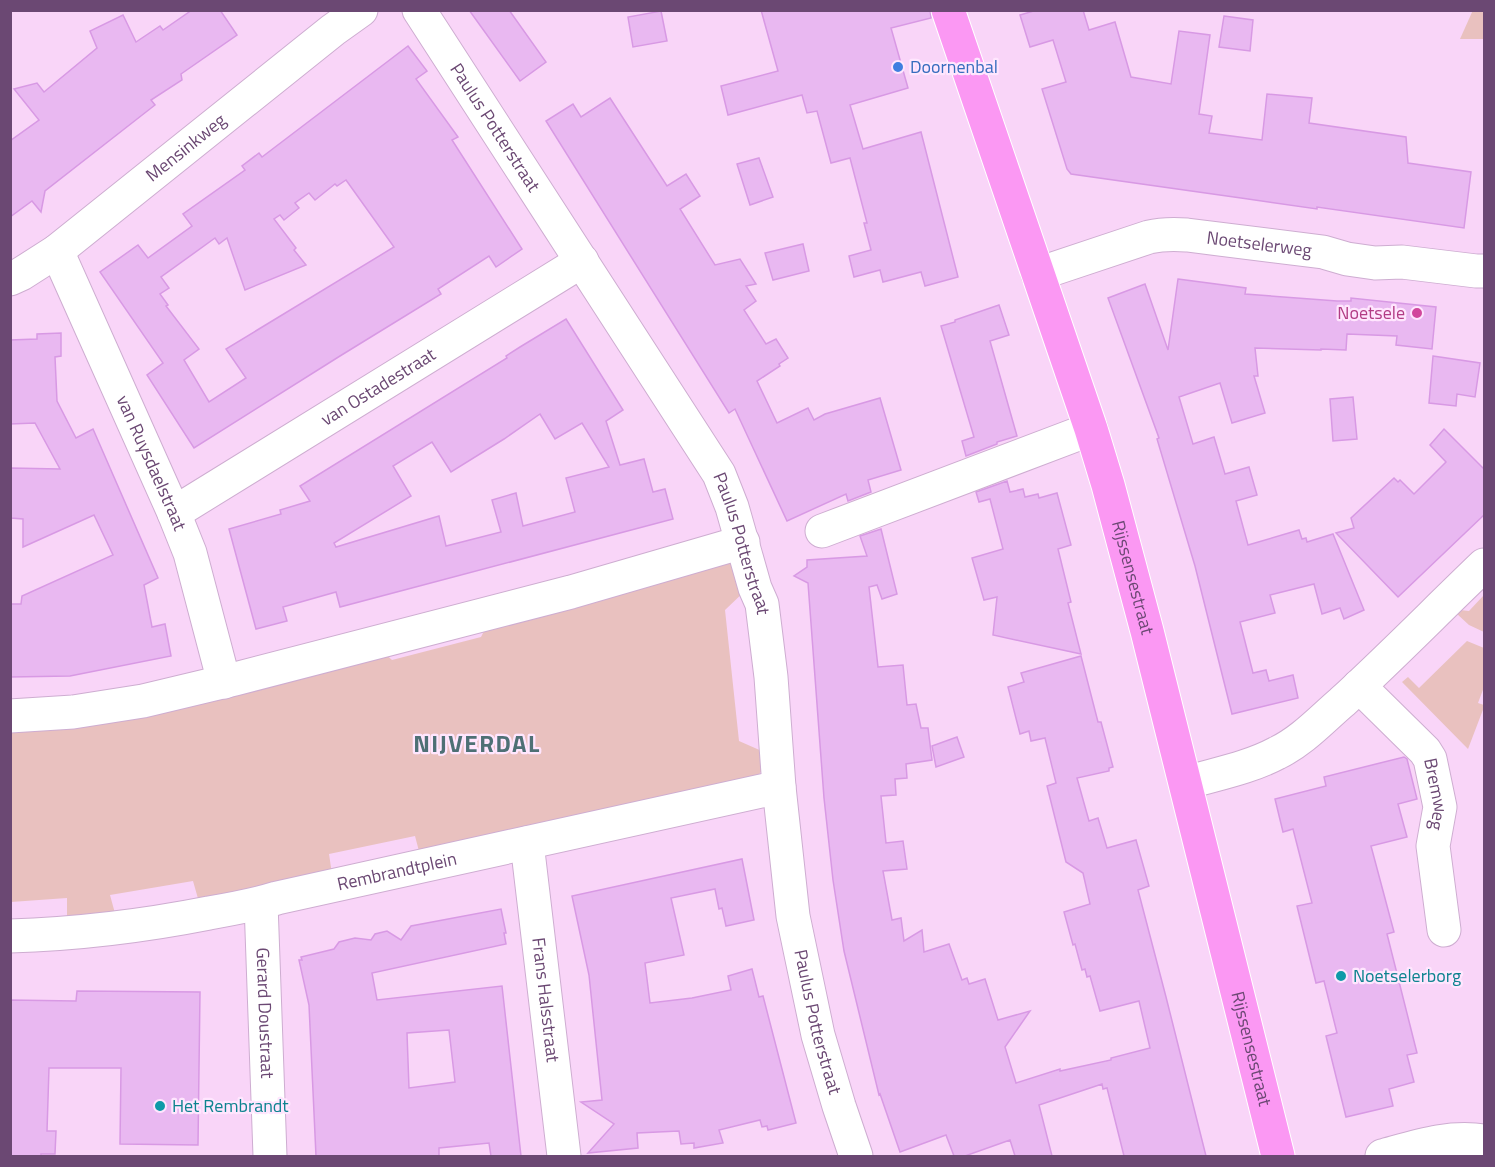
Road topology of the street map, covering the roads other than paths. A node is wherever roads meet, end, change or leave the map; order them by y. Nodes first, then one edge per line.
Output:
1 (361, 10) edge
2 (419, 10) edge
3 (948, 10) edge
4 (57, 251) junction
5 (582, 261) junction
6 (1485, 271) edge
7 (1038, 273) junction
8 (10, 279) edge
9 (1091, 429) junction
10 (174, 513) junction
11 (822, 531) dead end
12 (743, 542) junction
13 (1485, 565) edge
14 (224, 682) junction
15 (1359, 686) junction
16 (10, 716) edge
17 (1186, 783) junction
18 (779, 787) junction
19 (527, 843) junction
20 (261, 903) junction
21 (1443, 930) dead end
22 (10, 936) edge
23 (1485, 1141) edge
24 (1391, 1154) edge
25 (270, 1156) edge
26 (564, 1156) edge
27 (856, 1156) edge
28 (1278, 1156) edge

1 - 4 street, Mensinkweg
2 - 5 street, Paulus Potterstraat
3 - 7 main road, Rijssensestraat
4 - 8 street, Mensinkweg
4 - 10 street, van Ruysdaelstraat
5 - 10 street, van Ostadestraat
5 - 12 street, Paulus Potterstraat
6 - 7 street, Noetselerweg
7 - 9 main road, Rijssensestraat
9 - 11 street
9 - 17 main road, Rijssensestraat
10 - 14 street, van Ruysdaelstraat
12 - 14 street
12 - 18 street, Paulus Potterstraat
13 - 15 street
14 - 16 street
15 - 17 street
15 - 21 street, Bremweg
17 - 28 main road, Rijssensestraat
18 - 19 street, Rembrandtplein
18 - 27 street, Paulus Potterstraat
19 - 20 street, Rembrandtplein
19 - 26 street, Frans Halsstraat
20 - 22 street, Rembrandtplein
20 - 25 street, Gerard Doustraat
23 - 24 street

